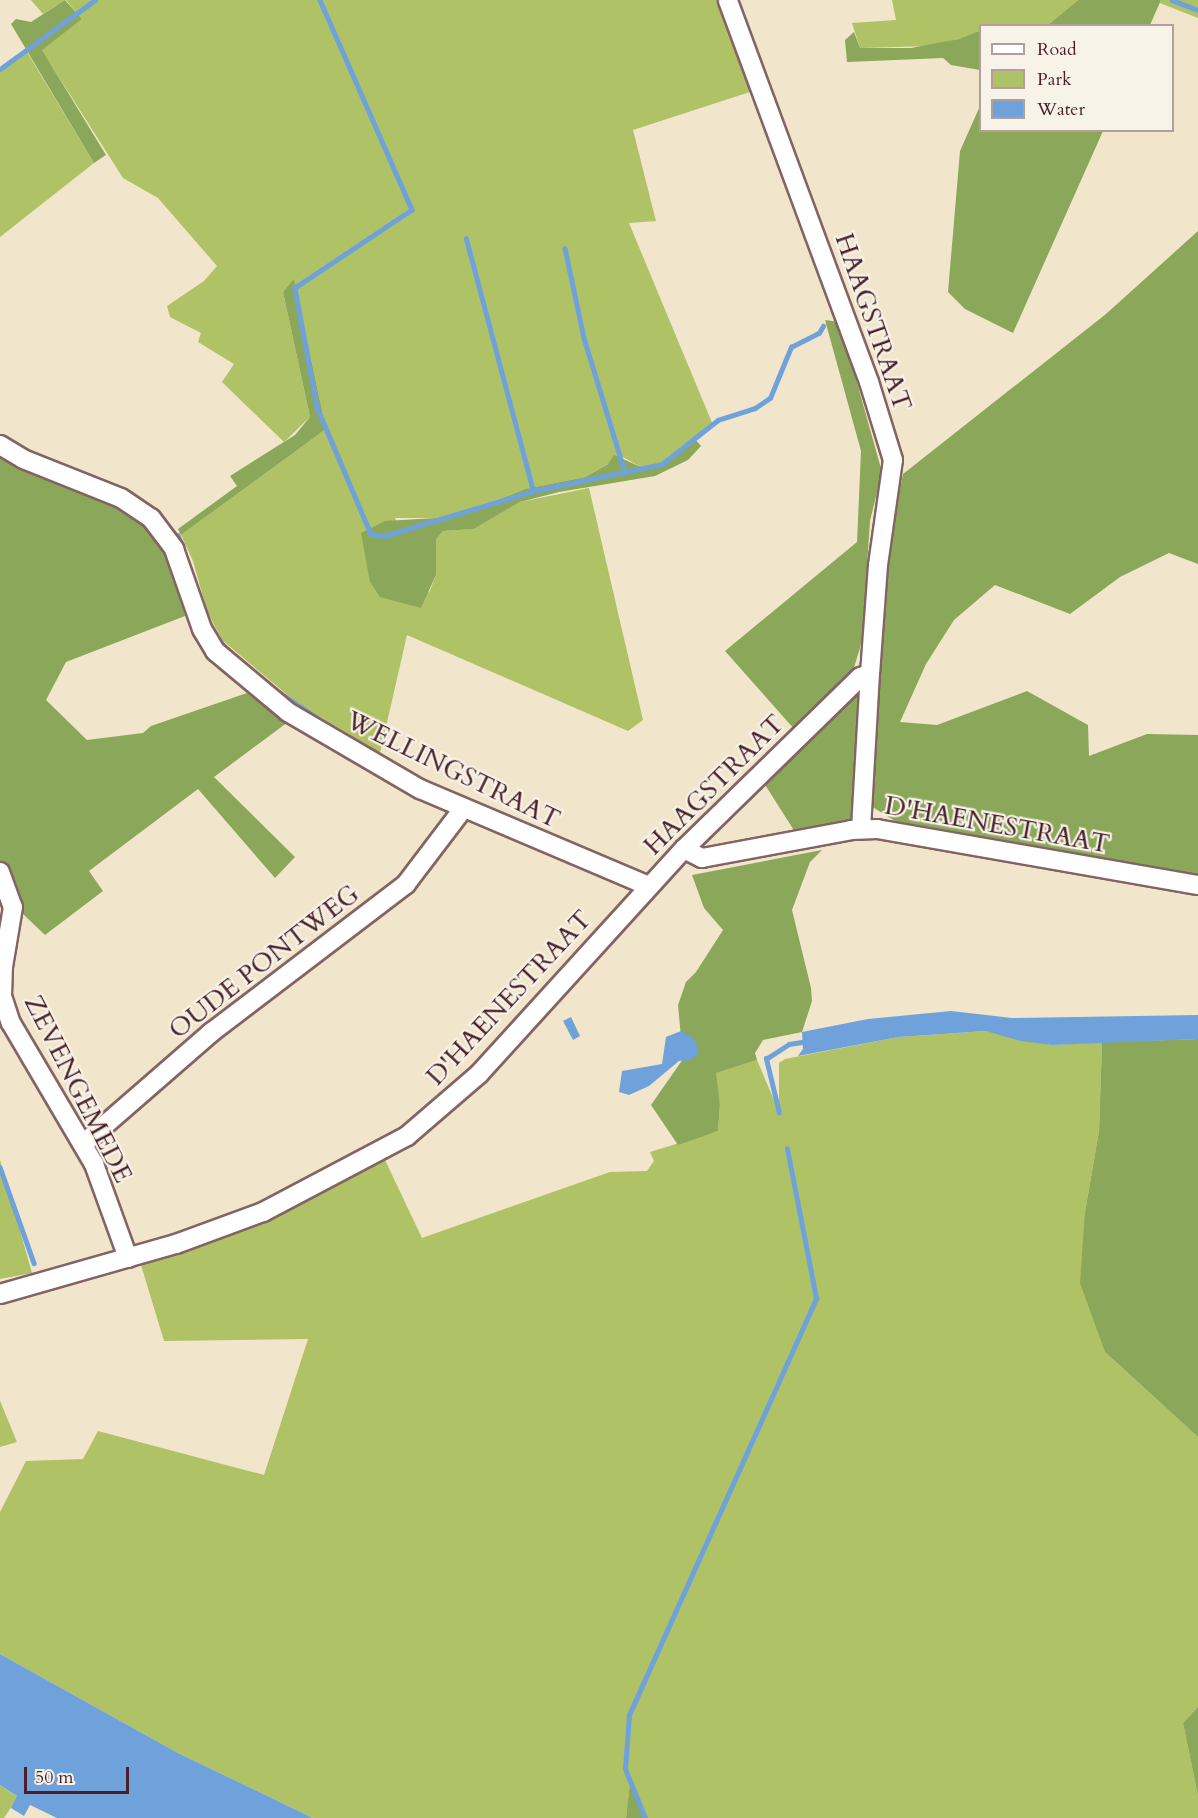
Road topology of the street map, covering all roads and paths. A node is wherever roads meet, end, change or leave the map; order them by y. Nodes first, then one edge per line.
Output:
1 (728, 0) edge
2 (0, 445) edge
3 (870, 674) junction
4 (462, 809) junction
5 (861, 829) junction
6 (684, 849) junction
7 (0, 872) edge
8 (1198, 885) edge
9 (648, 886) junction
10 (83, 1144) junction
11 (128, 1258) junction
12 (0, 1294) edge

1 - 3 street, HAAGSTRAAT
2 - 4 street, WELLINGSTRAAT
3 - 5 street, HAAGSTRAAT
3 - 6 street, HAAGSTRAAT
4 - 9 street, WELLINGSTRAAT
4 - 10 street, OUDE PONTWEG
5 - 6 street, D'HAENESTRAAT
5 - 8 street, D'HAENESTRAAT
6 - 9 street, HAAGSTRAAT
7 - 10 street, ZEVENGEMEDE
9 - 11 street, D'HAENESTRAAT
10 - 11 street, ZEVENGEMEDE
11 - 12 street, D'HAENESTRAAT

